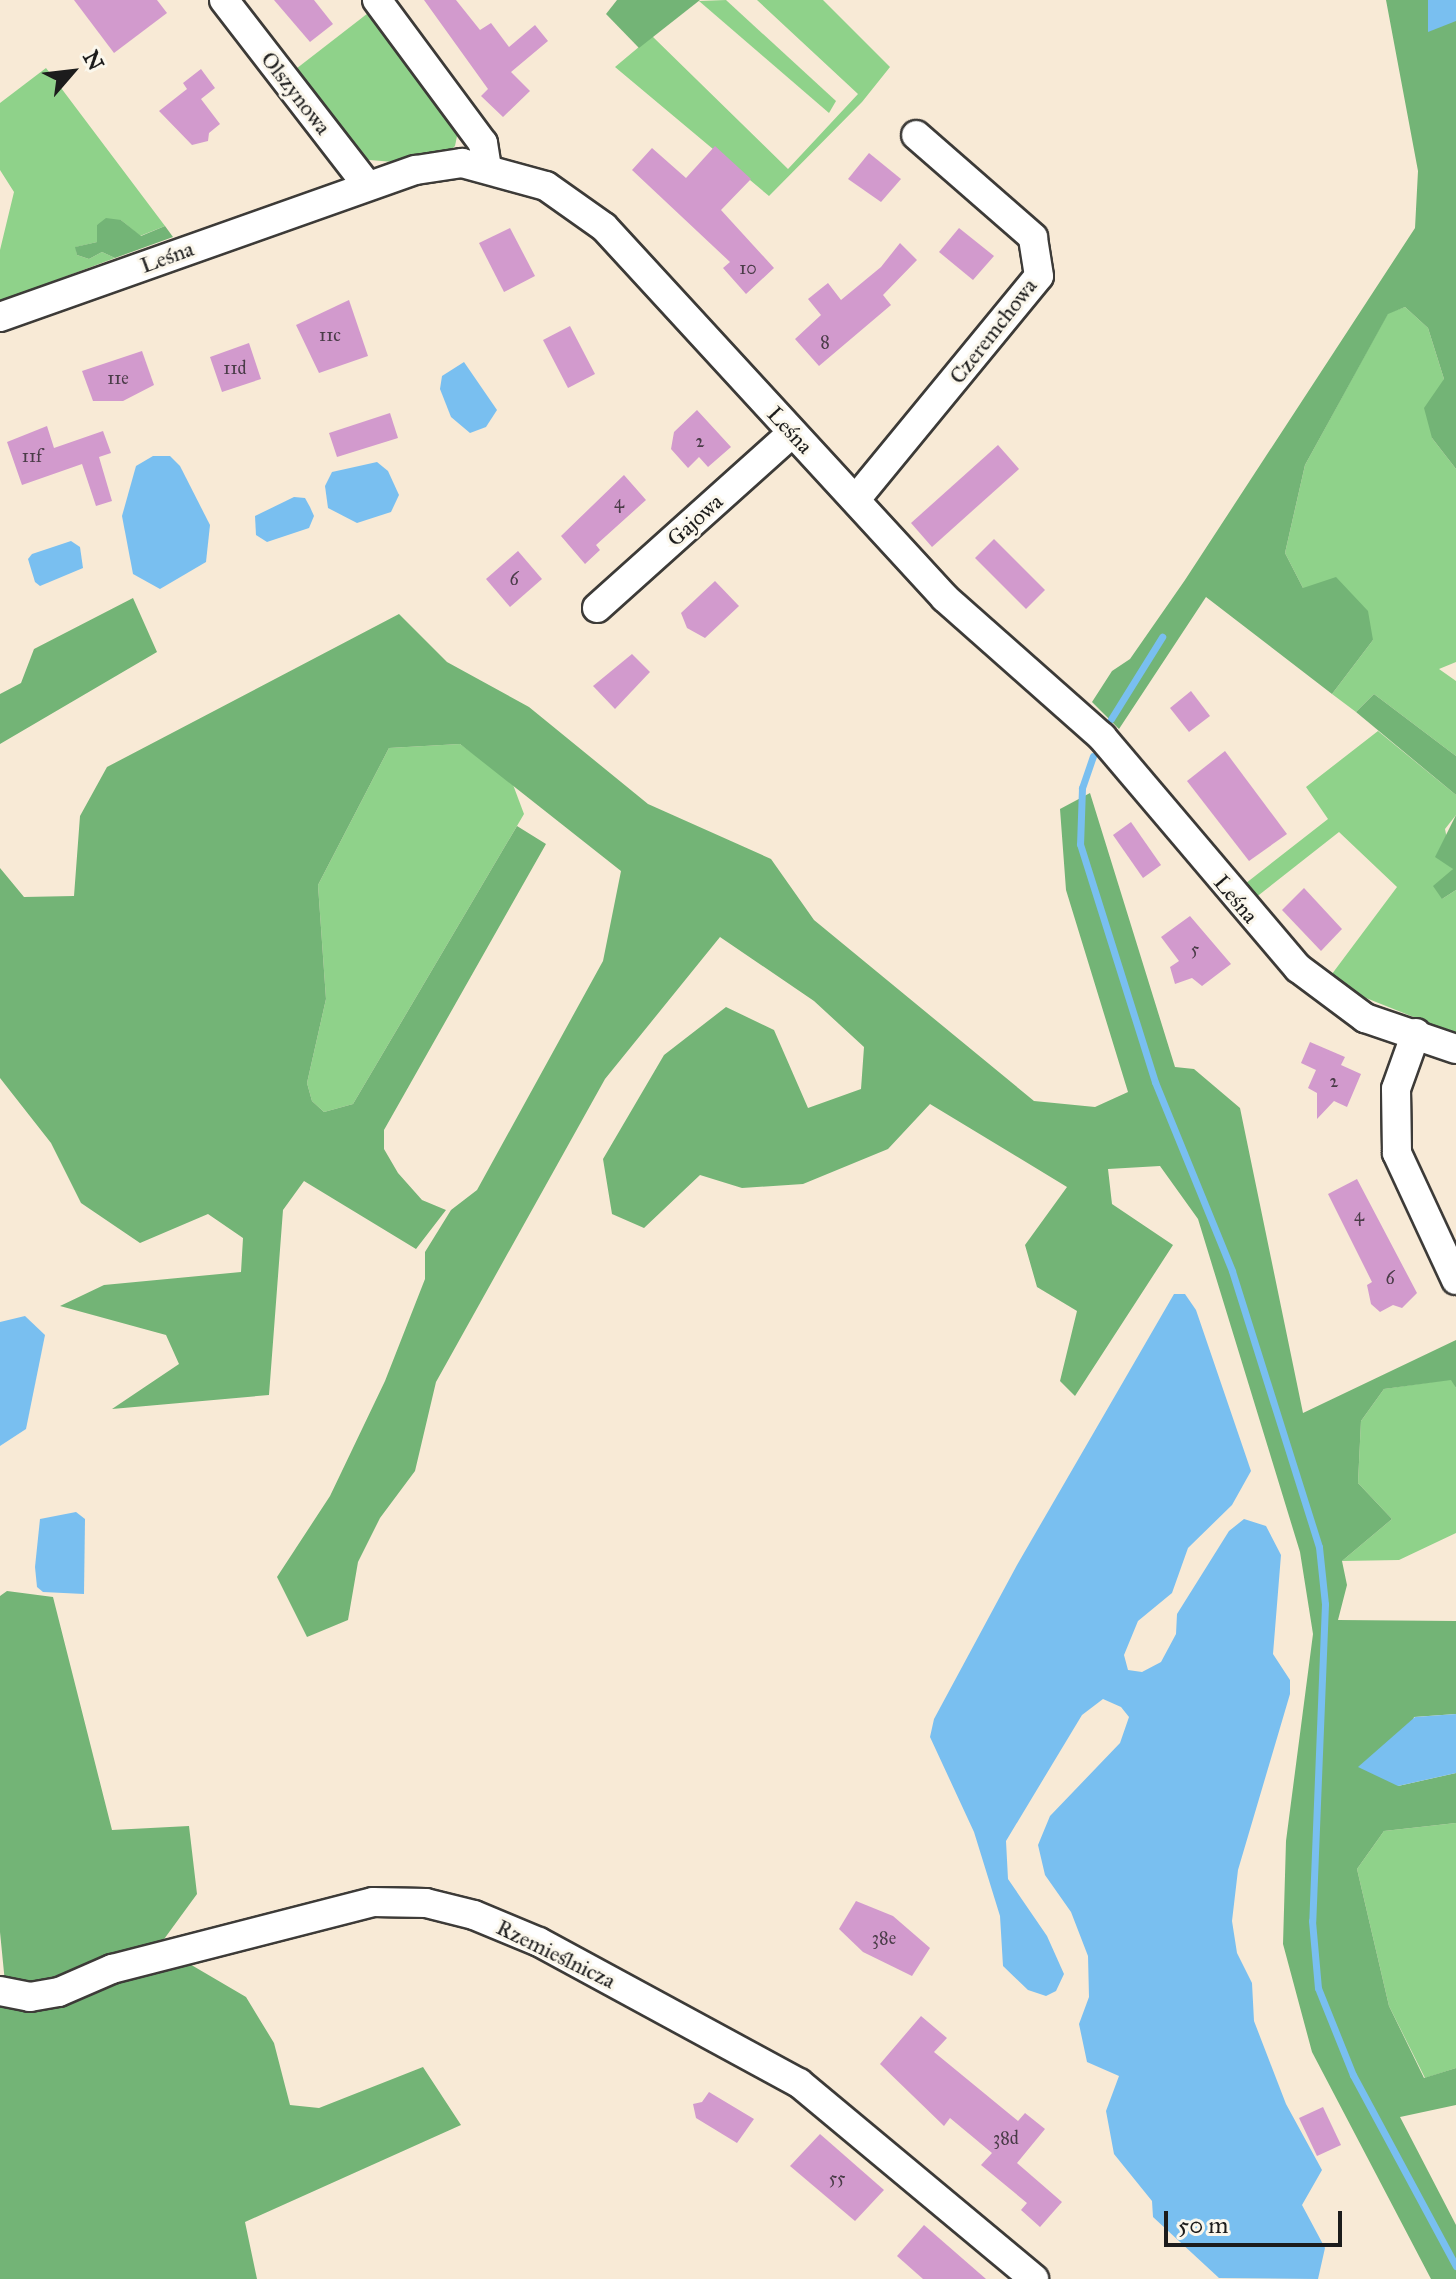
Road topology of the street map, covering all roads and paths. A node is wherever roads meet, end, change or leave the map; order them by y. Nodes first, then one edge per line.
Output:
1 (224, 0) edge
2 (377, 0) edge
3 (916, 135) dead end
4 (487, 167) junction
5 (367, 185) junction
6 (0, 317) edge
7 (792, 433) junction
8 (856, 499) junction
9 (597, 608) dead end
10 (1416, 1033) junction
11 (1456, 1049) edge
12 (1456, 1280) edge
13 (0, 1991) edge
14 (1034, 2279) edge

1 - 5 street, Olszynowa
2 - 4 street
3 - 8 street, Czeremchowa
4 - 5 street, Leśna
4 - 7 street, Leśna
5 - 6 street, Leśna
7 - 8 street, Leśna
7 - 9 street, Gajowa
8 - 10 street, Leśna
10 - 11 street, Leśna
10 - 12 street
13 - 14 street, Rzemieślnicza

